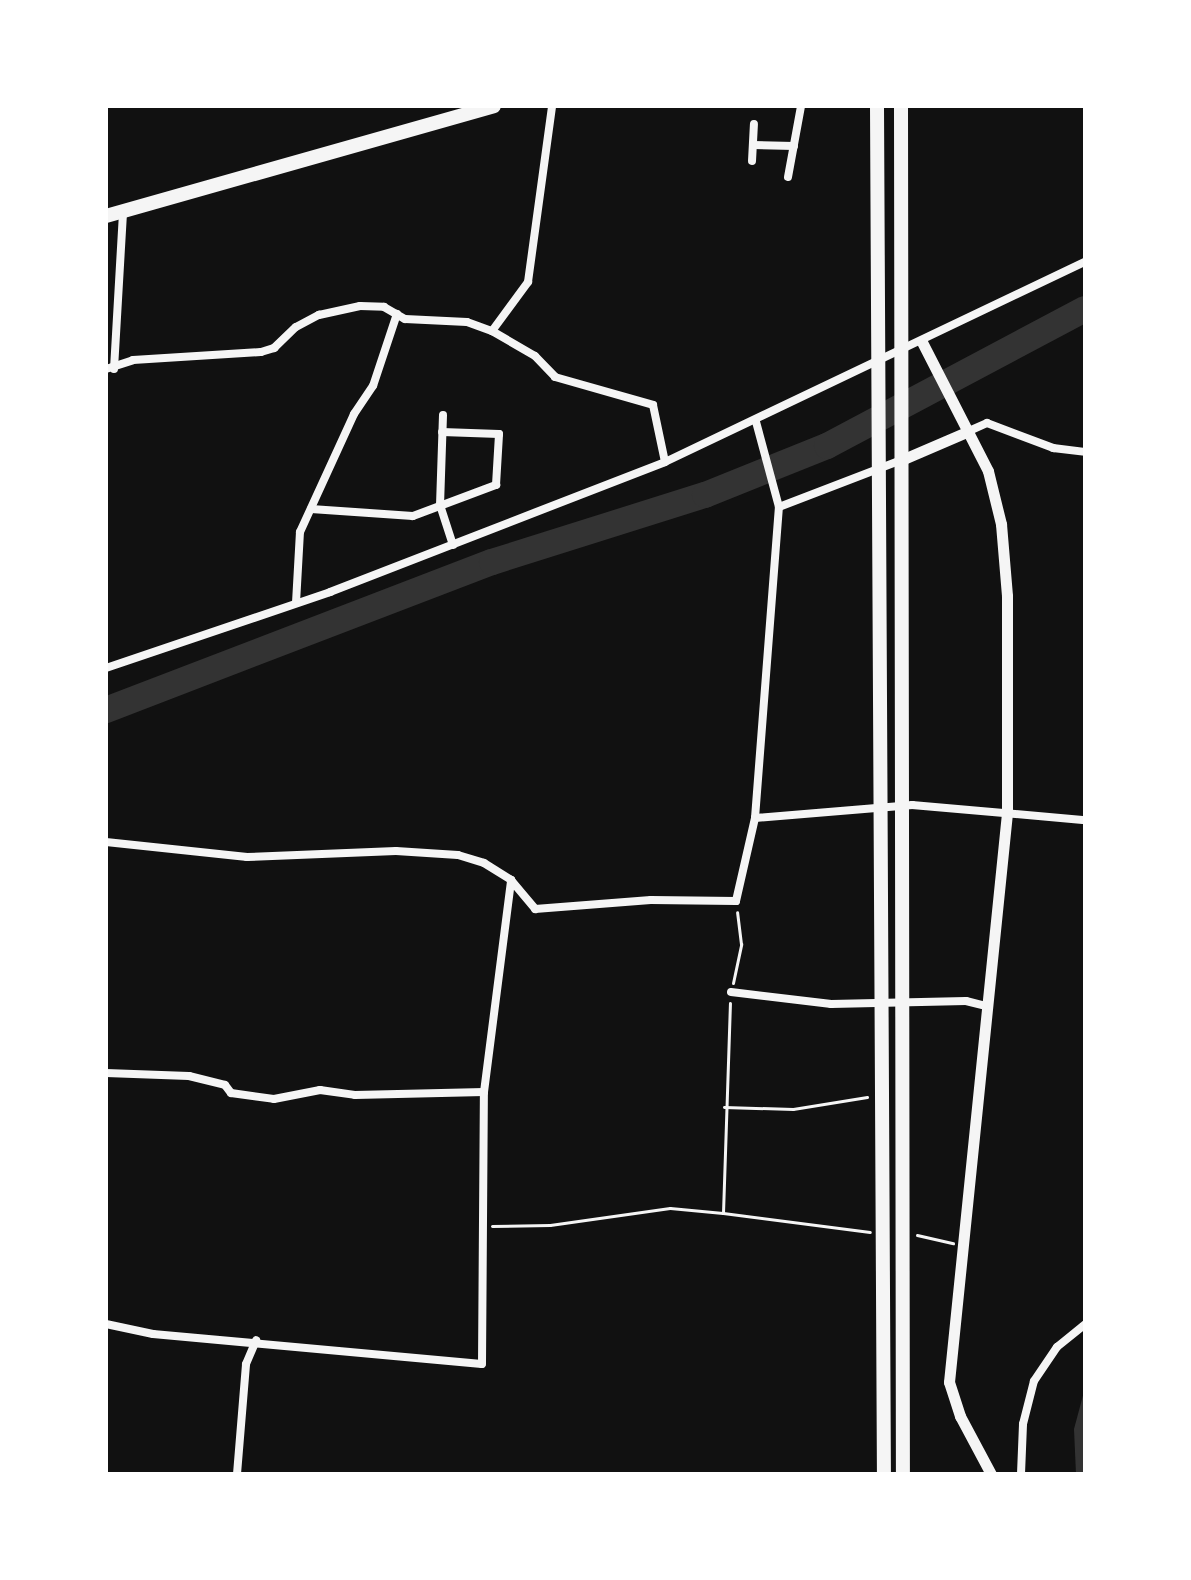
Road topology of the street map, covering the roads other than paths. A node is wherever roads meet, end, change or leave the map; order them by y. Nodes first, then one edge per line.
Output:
1 (494, 106) edge
2 (552, 106) edge
3 (801, 106) edge
4 (877, 106) edge
5 (901, 106) edge
6 (754, 124) dead end
7 (753, 145) junction
8 (794, 146) junction
9 (752, 161) dead end
10 (788, 177) dead end
11 (123, 211) junction
12 (106, 216) edge
13 (1085, 262) edge
14 (397, 314) junction
15 (492, 331) junction
16 (922, 342) junction
17 (898, 359) junction
18 (878, 368) junction
19 (110, 369) edge
20 (443, 415) dead end
21 (756, 422) junction
22 (969, 431) junction
23 (442, 432) junction
24 (1085, 452) edge
25 (899, 455) junction
26 (665, 462) junction
27 (879, 462) junction
28 (440, 505) junction
29 (779, 507) junction
30 (311, 509) junction
31 (453, 545) junction
32 (296, 603) junction
33 (106, 668) edge
34 (900, 805) junction
35 (881, 806) junction
36 (1007, 813) junction
37 (755, 818) junction
38 (1085, 820) edge
39 (106, 842) edge
40 (511, 880) junction
41 (731, 992) dead end
42 (882, 1003) junction
43 (901, 1004) junction
44 (986, 1006) junction
45 (106, 1073) edge
46 (484, 1092) junction
47 (106, 1324) edge
48 (1085, 1324) edge
49 (256, 1340) junction
50 (237, 1474) edge
51 (884, 1474) edge
52 (903, 1474) edge
53 (991, 1474) edge
54 (1021, 1474) edge

1 - 11 main road
2 - 15 street
3 - 8 street
4 - 18 main road
5 - 17 main road
6 - 7 street
7 - 8 street
7 - 9 street
8 - 10 street
11 - 12 main road
11 - 19 street
13 - 16 street
14 - 15 street
14 - 19 street
14 - 30 street
15 - 26 street
16 - 17 street
16 - 22 street
17 - 18 street
17 - 25 main road
18 - 21 street
18 - 27 main road
20 - 23 street
21 - 26 street
21 - 29 street
22 - 24 street
22 - 25 street
22 - 36 street
23 - 28 street
23 - 28 street
25 - 27 street
25 - 34 main road
26 - 31 street
27 - 29 street
27 - 35 main road
28 - 30 street
28 - 31 street
29 - 37 street
30 - 32 street
31 - 32 street
32 - 33 street
34 - 35 street
34 - 36 street
34 - 43 main road
35 - 37 street
35 - 42 main road
36 - 38 street
36 - 44 street
37 - 40 street
39 - 40 street
40 - 46 street
41 - 42 street
42 - 43 street
42 - 51 main road
43 - 44 street
43 - 52 main road
44 - 53 street
45 - 46 street
46 - 49 street
47 - 49 street
48 - 54 street
49 - 50 street

